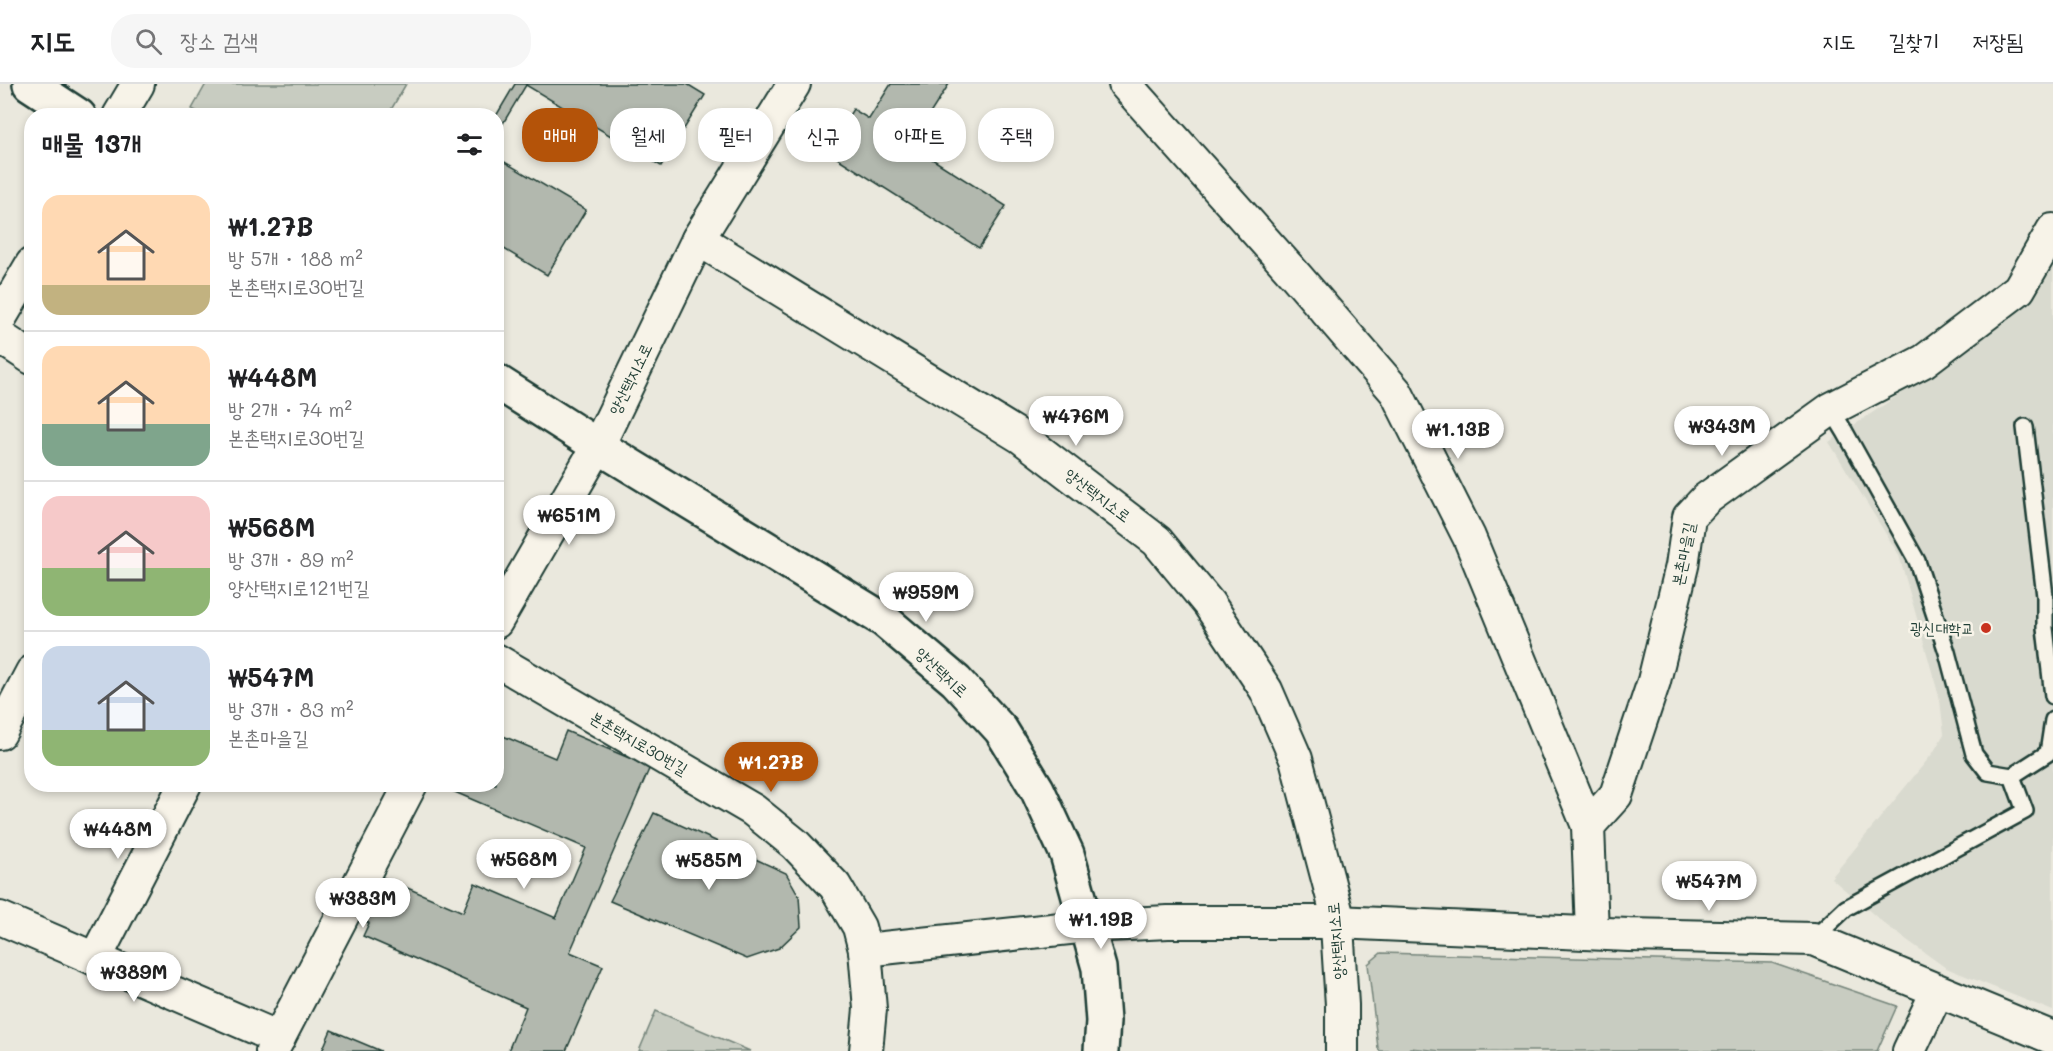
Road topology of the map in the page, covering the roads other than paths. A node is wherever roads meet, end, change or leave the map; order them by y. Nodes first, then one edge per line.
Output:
1 (30, 84) edge
2 (138, 84) edge
3 (794, 84) edge
4 (1125, 84) edge
5 (67, 108) edge
6 (124, 108) edge
7 (2053, 230) edge
8 (698, 239) junction
9 (24, 278) edge
10 (0, 318) edge
11 (0, 337) edge
12 (24, 353) edge
13 (504, 386) edge
14 (1831, 409) junction
15 (2025, 427) dead end
16 (598, 446) junction
17 (504, 608) edge
18 (504, 665) edge
19 (24, 687) edge
20 (2053, 696) edge
21 (2053, 720) edge
22 (0, 733) edge
23 (2012, 776) junction
24 (181, 792) edge
25 (407, 792) edge
26 (1588, 826) junction
27 (5, 920) edge
28 (1336, 922) junction
29 (1088, 926) junction
30 (1592, 933) junction
31 (1813, 939) junction
32 (865, 950) junction
33 (95, 959) junction
34 (1937, 992) junction
35 (2053, 1038) edge
36 (275, 1044) edge
37 (867, 1051) edge
38 (1101, 1051) edge
39 (1342, 1051) edge
40 (1909, 1051) edge

1 - 5 street
2 - 6 street
3 - 8 street
4 - 26 street
7 - 14 street, 본촌마을길
8 - 16 street, 양산택지소로
8 - 28 street, 양산택지소로
9 - 10 street
11 - 12 street
13 - 16 street, 양산택지로
14 - 23 lane
14 - 26 street, 본촌마을길
15 - 20 lane
16 - 17 street, 양산택지소로
16 - 29 street, 양산택지로
18 - 32 street, 본촌택지로30번길
19 - 22 street
21 - 23 lane
23 - 31 lane
24 - 33 street
25 - 36 street
26 - 30 street
27 - 33 street
28 - 29 street
28 - 30 street
28 - 39 street, 양산택지소로
29 - 32 street
29 - 38 street, 양산택지로
30 - 31 street
31 - 34 street
32 - 37 street, 본촌택지로30번길
33 - 36 street
34 - 35 street
34 - 40 street

